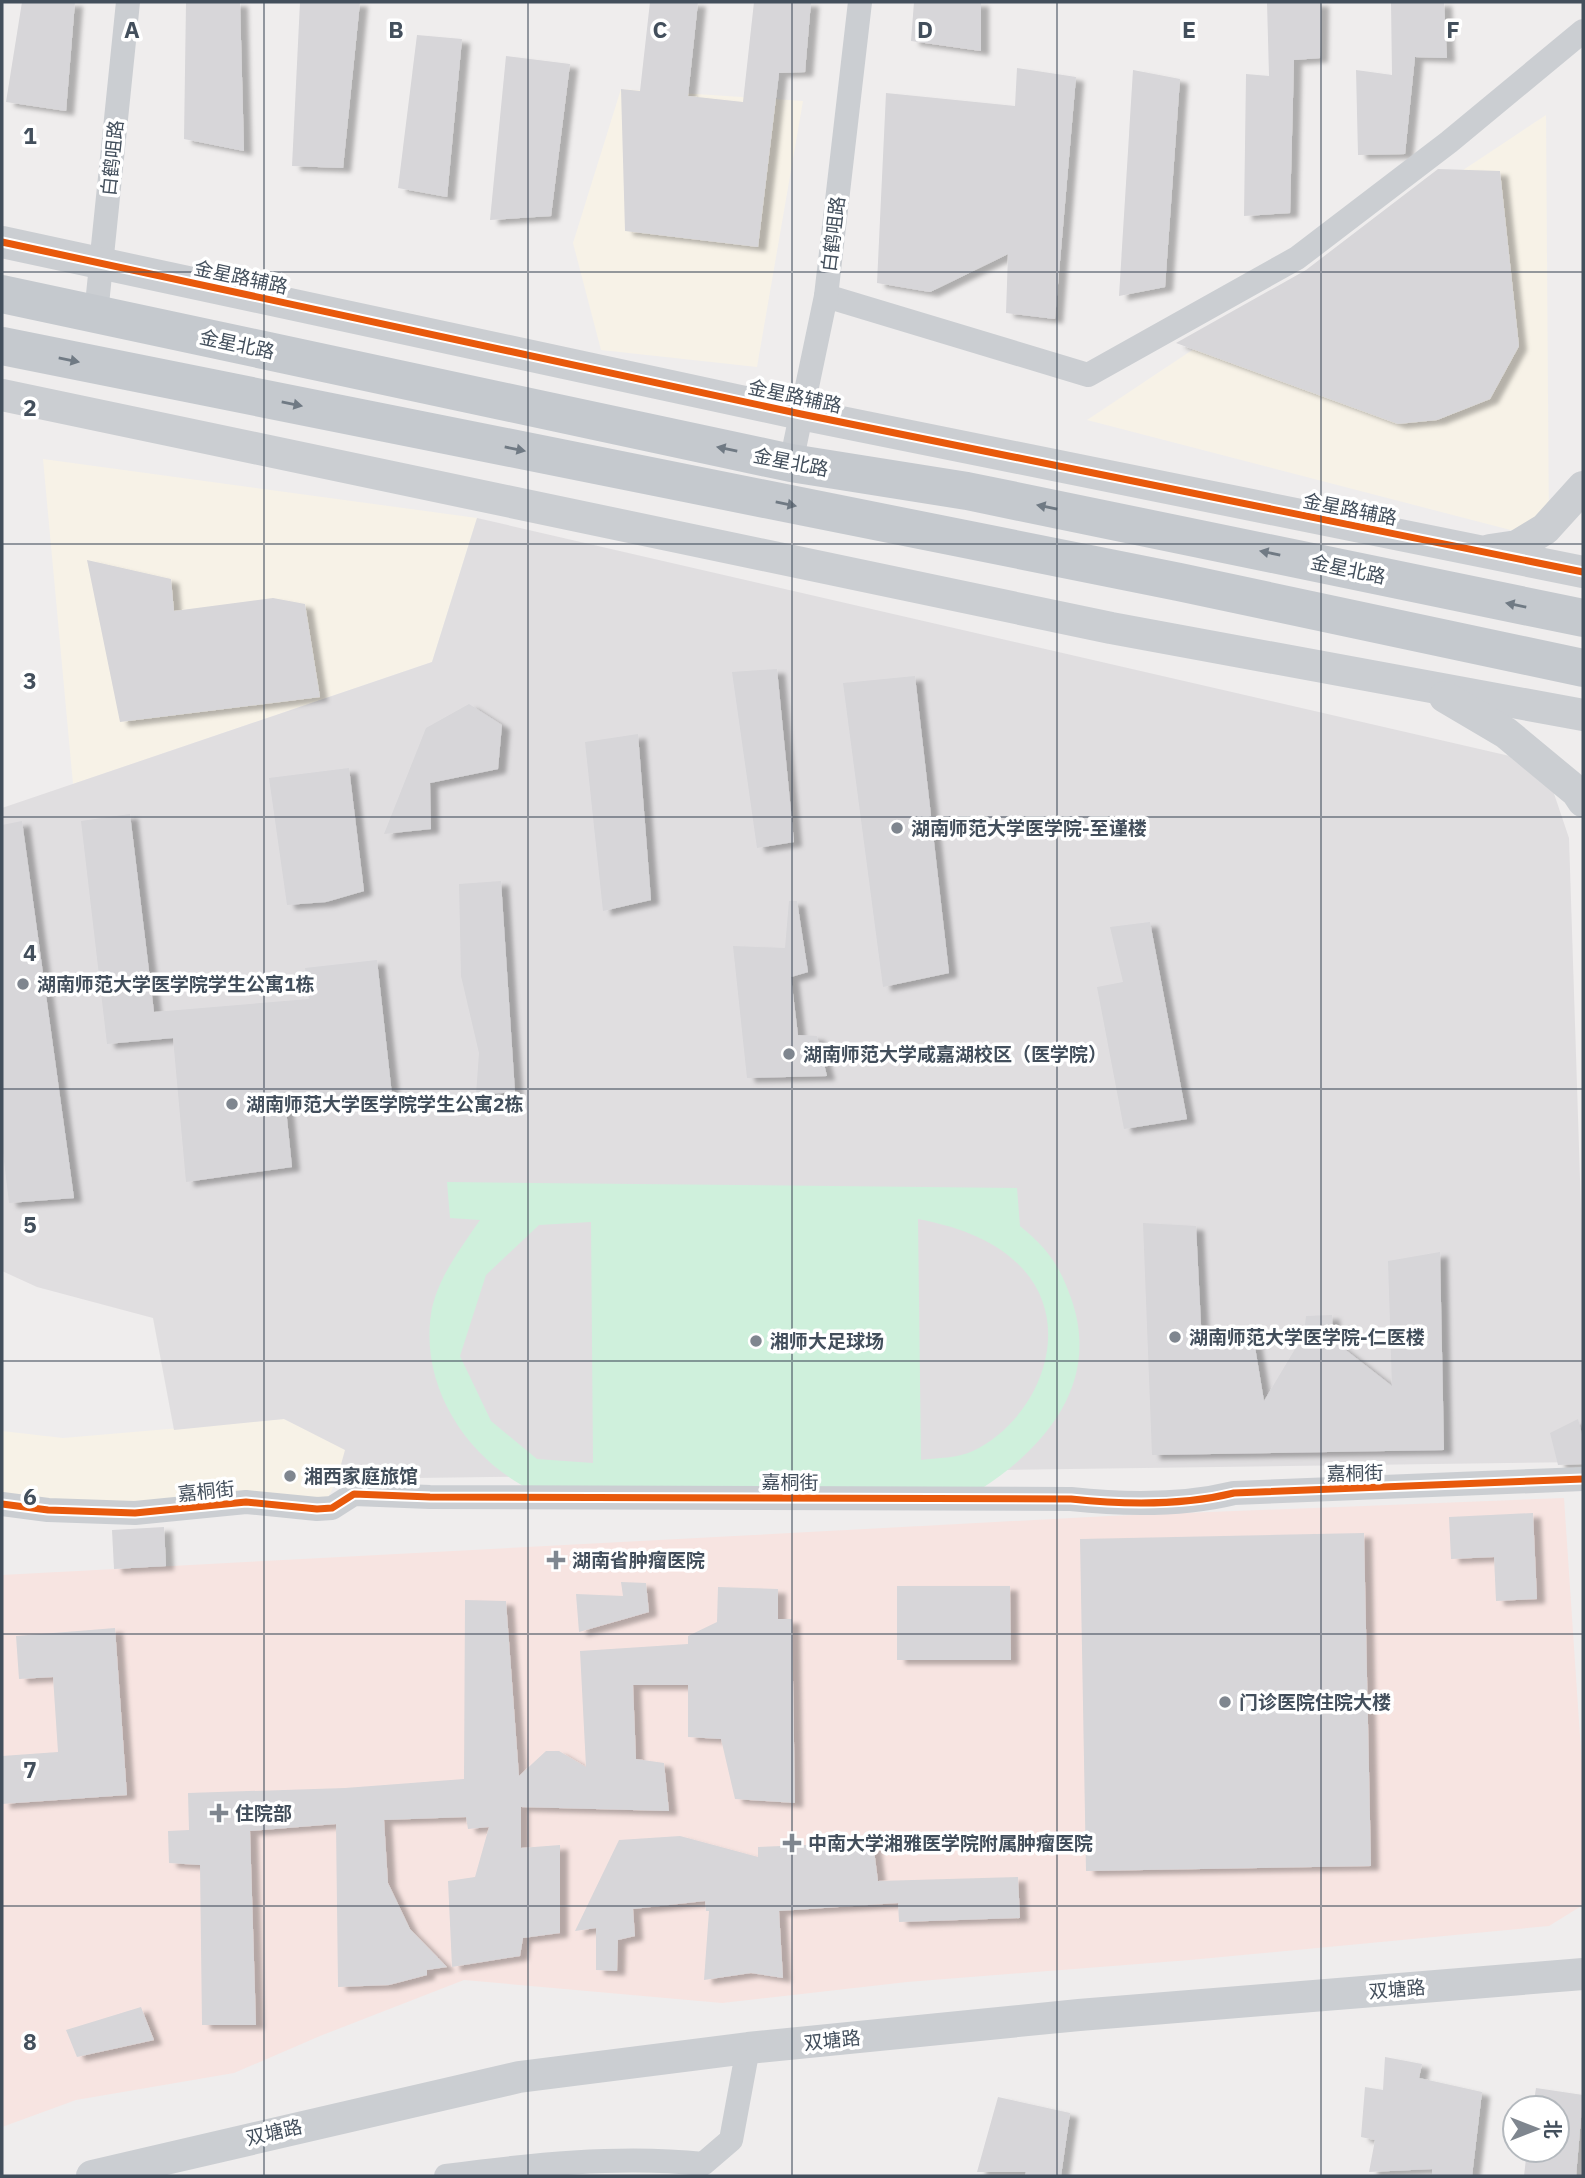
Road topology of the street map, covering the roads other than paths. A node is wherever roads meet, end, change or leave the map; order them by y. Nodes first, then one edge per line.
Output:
1 (128, 2) edge
2 (860, 2) edge
3 (1583, 32) edge
4 (2, 242) edge
5 (101, 262) junction
6 (2, 294) edge
7 (826, 296) junction
8 (96, 314) junction
9 (2, 346) edge
10 (2, 395) edge
11 (802, 414) junction
12 (791, 463) junction
13 (1583, 487) edge
14 (1482, 552) junction
15 (1583, 572) edge
16 (1583, 618) edge
17 (1583, 668) edge
18 (1429, 687) junction
19 (1583, 715) edge
20 (1583, 801) edge
21 (1583, 1479) edge
22 (2, 1504) edge
23 (1583, 1974) edge
24 (748, 2048) junction
25 (707, 2170) edge
26 (92, 2176) edge
27 (446, 2176) edge

1 - 5 street, 白鹤咀路
2 - 7 street, 白鹤咀路
3 - 7 street
4 - 5 street, 金星路辅路
5 - 8 street, 白鹤咀路
5 - 11 street, 金星路辅路
6 - 8 main road, 金星北路
7 - 11 street, 白鹤咀路
12 -> 8 main road, 金星北路
9 -> 17 main road
10 - 18 street
11 - 12 street, 白鹤咀路
11 - 14 street, 金星路辅路
16 -> 12 main road, 金星北路
13 - 14 street
14 - 15 street, 金星路辅路
18 - 19 street
18 - 20 street
21 - 22 street, 嘉桐街
23 - 24 street, 双塘路
24 - 25 street
24 - 26 street, 双塘路
25 - 27 street

